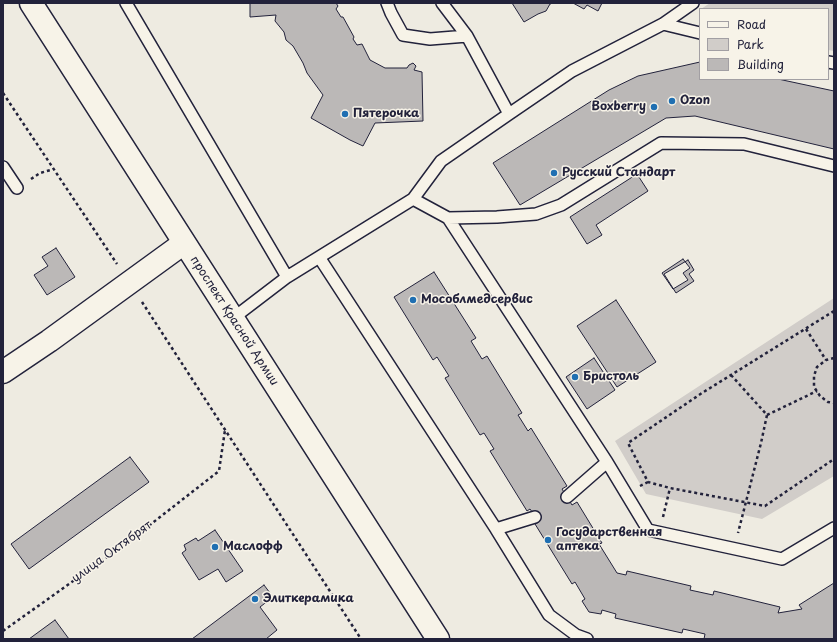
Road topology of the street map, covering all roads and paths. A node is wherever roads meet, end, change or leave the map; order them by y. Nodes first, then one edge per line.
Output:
1 (31, 3) edge
2 (126, 3) edge
3 (387, 3) edge
4 (442, 3) edge
5 (693, 3) edge
6 (663, 24) junction
7 (699, 33) edge
8 (467, 36) junction
9 (3, 93) edge
10 (509, 114) junction
11 (834, 166) edge
12 (3, 167) edge
13 (17, 188) dead end
14 (413, 199) junction
15 (448, 218) junction
16 (184, 243) junction
17 (319, 257) junction
18 (287, 277) junction
19 (129, 282) junction
20 (834, 312) edge
21 (232, 319) junction
22 (806, 329) junction
23 (834, 358) edge
24 (826, 360) junction
25 (3, 372) edge
26 (731, 375) junction
27 (817, 391) junction
28 (834, 403) edge
29 (767, 415) junction
30 (225, 430) junction
31 (834, 458) edge
32 (607, 462) junction
33 (670, 488) junction
34 (567, 497) dead end
35 (746, 503) junction
36 (535, 517) dead end
37 (834, 528) edge
38 (496, 529) junction
39 (660, 532) junction
40 (734, 549) junction
41 (3, 631) edge
42 (361, 639) edge
43 (438, 639) edge
44 (587, 639) edge

1 - 16 main road, проспект Красной Армии
2 - 18 lane
3 - 8 lane
4 - 8 lane
5 - 6 lane
6 - 7 lane
6 - 10 lane
8 - 10 lane
9 - 19 path
10 - 14 lane
11 - 15 lane
12 - 13 lane
14 - 15 lane
14 - 17 lane
15 - 32 lane
16 - 19 main road
16 - 21 main road, проспект Красной Армии
17 - 18 lane
17 - 38 lane
18 - 21 lane
19 - 25 main road
19 - 30 path
20 - 22 path
21 - 43 main road, проспект Красной Армии
22 - 24 path
22 - 26 path
23 - 24 path
24 - 27 path
26 - 29 path
26 - 33 path
27 - 28 path
27 - 29 path
29 - 35 path
30 - 41 path, улица Октябрят
30 - 42 path
31 - 35 path
32 - 34 lane
32 - 39 lane
33 - 35 path
33 - 39 path
35 - 40 path
36 - 38 lane
37 - 40 lane
38 - 44 lane
39 - 40 lane

